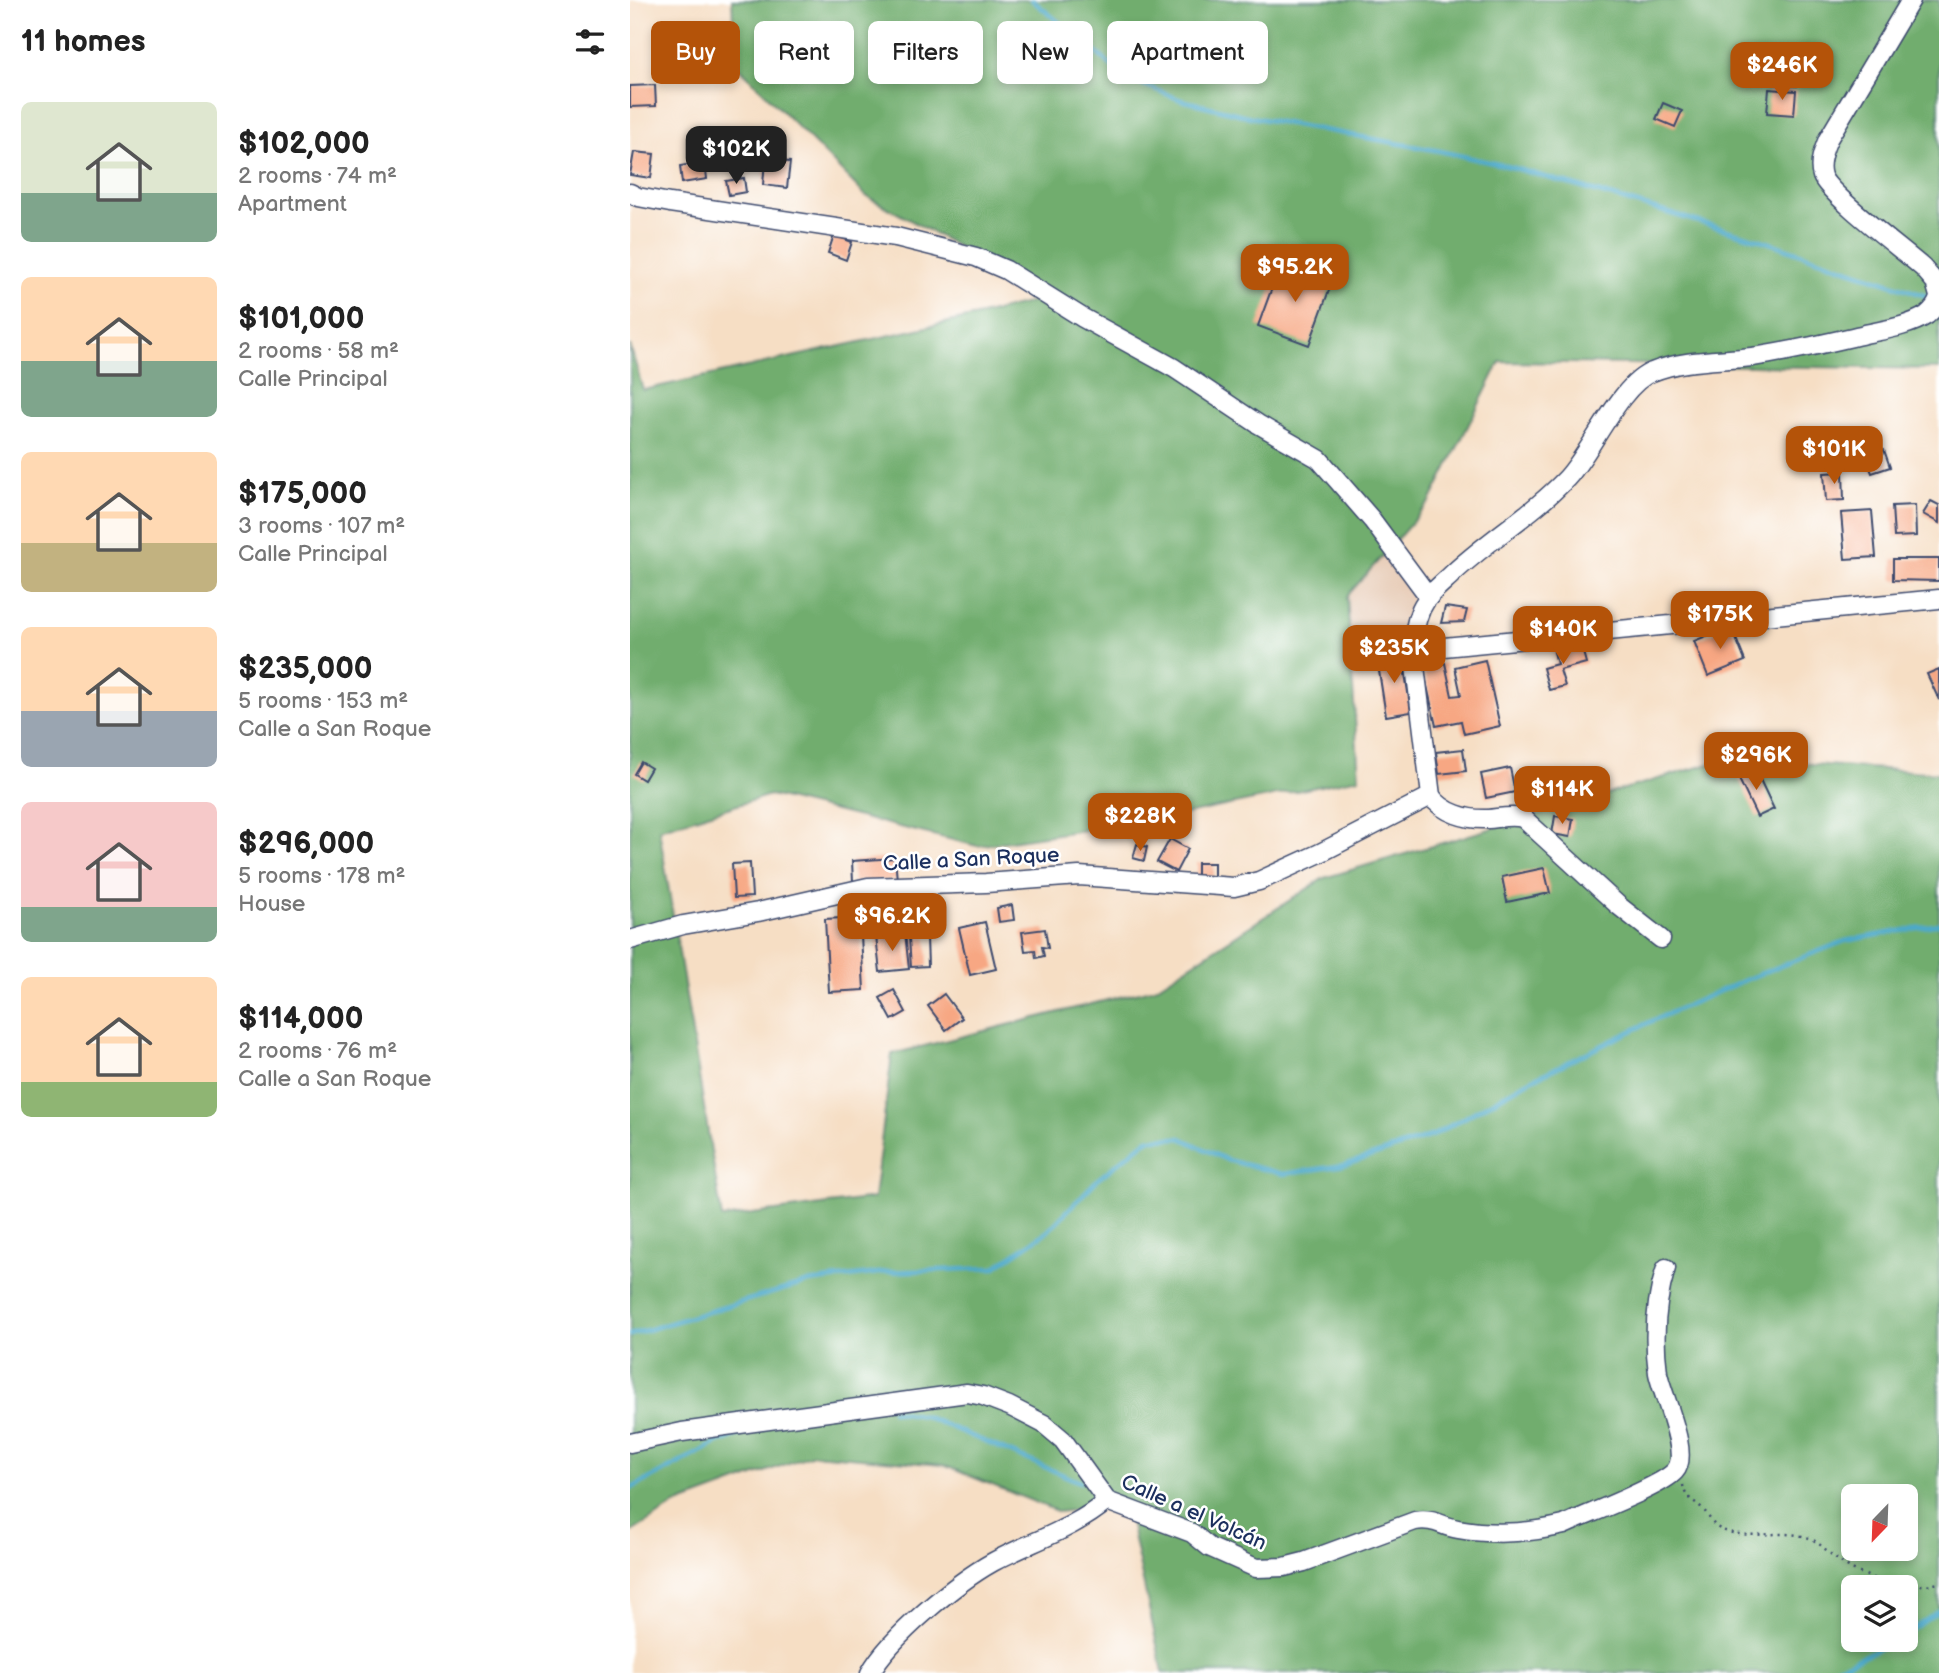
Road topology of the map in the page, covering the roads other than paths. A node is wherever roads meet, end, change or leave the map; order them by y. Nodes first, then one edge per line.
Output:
1 (1911, 0) edge
2 (630, 194) edge
3 (1939, 297) edge
4 (1429, 597) junction
5 (1939, 599) edge
6 (1413, 650) junction
7 (1431, 796) junction
8 (1661, 939) dead end
9 (630, 940) edge
10 (1666, 1268) dead end
11 (630, 1443) edge
12 (1107, 1501) junction
13 (870, 1673) edge

1 - 3 street
2 - 4 street
3 - 4 street
4 - 6 street
5 - 6 street
6 - 7 street
7 - 8 street
7 - 9 street, Calle a San Roque
10 - 12 street, Calle a el Volcán
11 - 12 street, Calle a el Volcán
12 - 13 street

